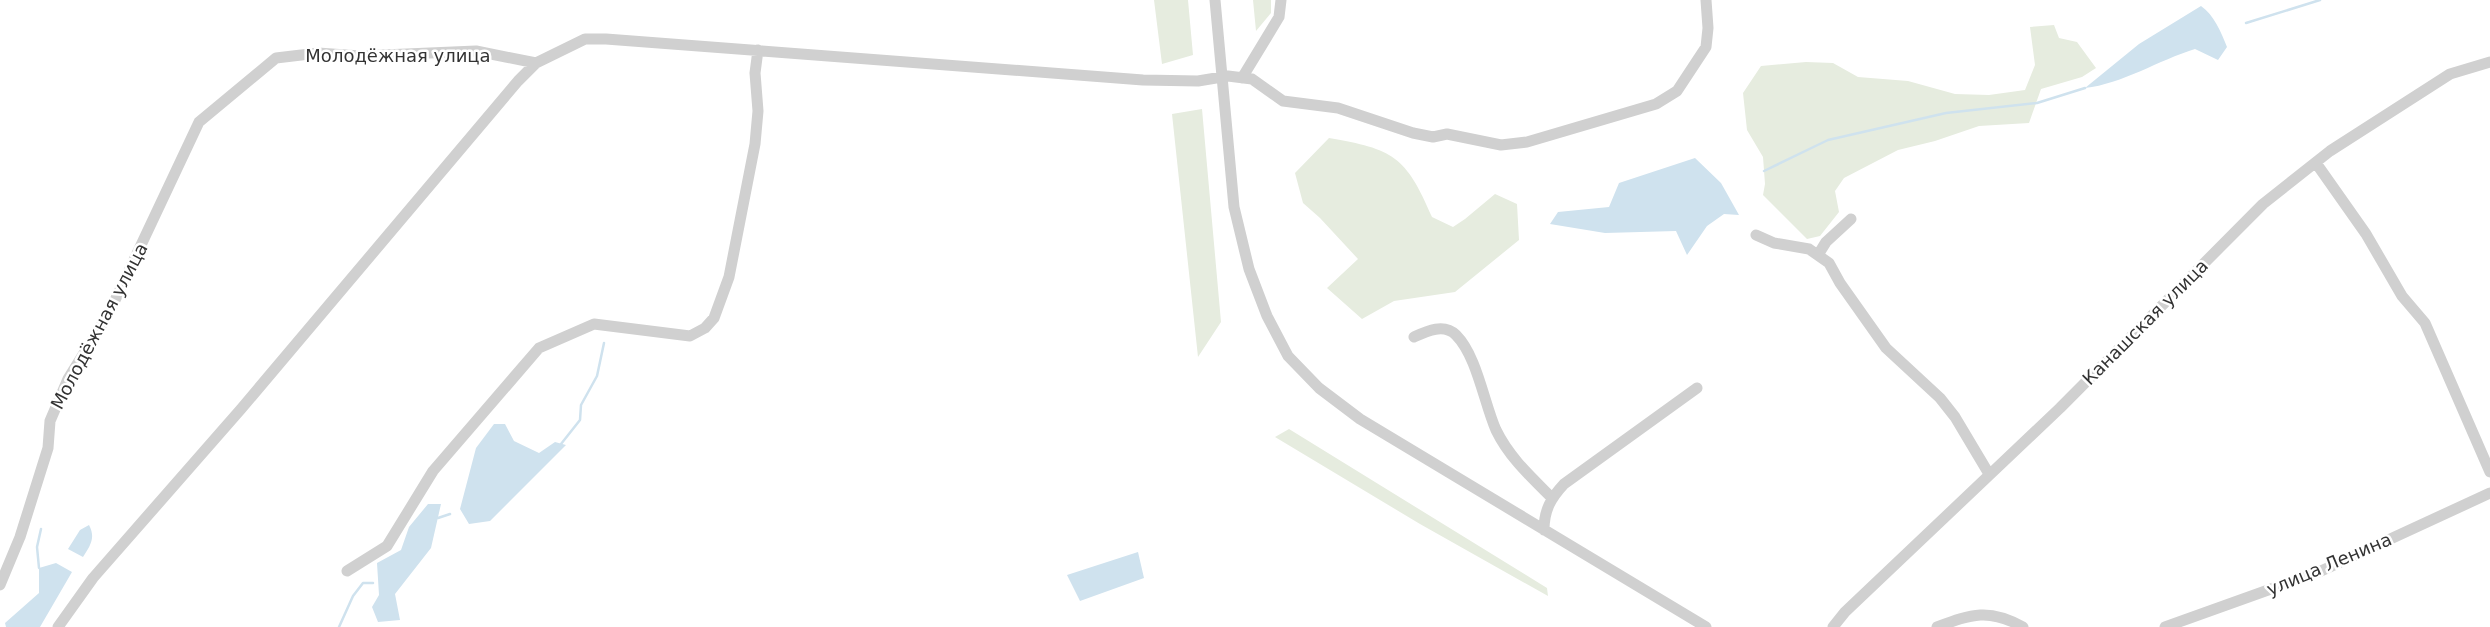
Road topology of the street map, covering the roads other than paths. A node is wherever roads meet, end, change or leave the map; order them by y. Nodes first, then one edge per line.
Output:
1 (1215, 0) edge
2 (1280, 0) edge
3 (1706, 0) edge
4 (758, 50) junction
5 (2490, 62) edge
6 (536, 63) junction
7 (1221, 78) junction
8 (1242, 78) junction
9 (2316, 163) junction
10 (1851, 219) dead end
11 (1756, 235) dead end
12 (1818, 255) junction
13 (1414, 337) dead end
14 (1698, 388) dead end
15 (2490, 472) edge
16 (1989, 474) junction
17 (2490, 493) edge
18 (1552, 498) junction
19 (1544, 530) junction
20 (347, 571) dead end
21 (0, 585) edge
22 (58, 627) edge
23 (1706, 627) edge
24 (1833, 627) edge
25 (1937, 627) edge
26 (2023, 627) edge
27 (2165, 627) edge

1 - 7 street
2 - 8 street
3 - 8 street
4 - 6 street
4 - 7 street
4 - 20 street
5 - 9 street, Канашская улица
6 - 21 street, Молодёжная улица
6 - 22 street
7 - 8 street
7 - 19 street
9 - 15 street
9 - 16 street, Канашская улица
10 - 12 street
11 - 12 street
12 - 16 street
13 - 18 street
14 - 18 street
16 - 24 street, Канашская улица
17 - 27 street, улица Ленина
18 - 19 street
19 - 23 street
25 - 26 street

